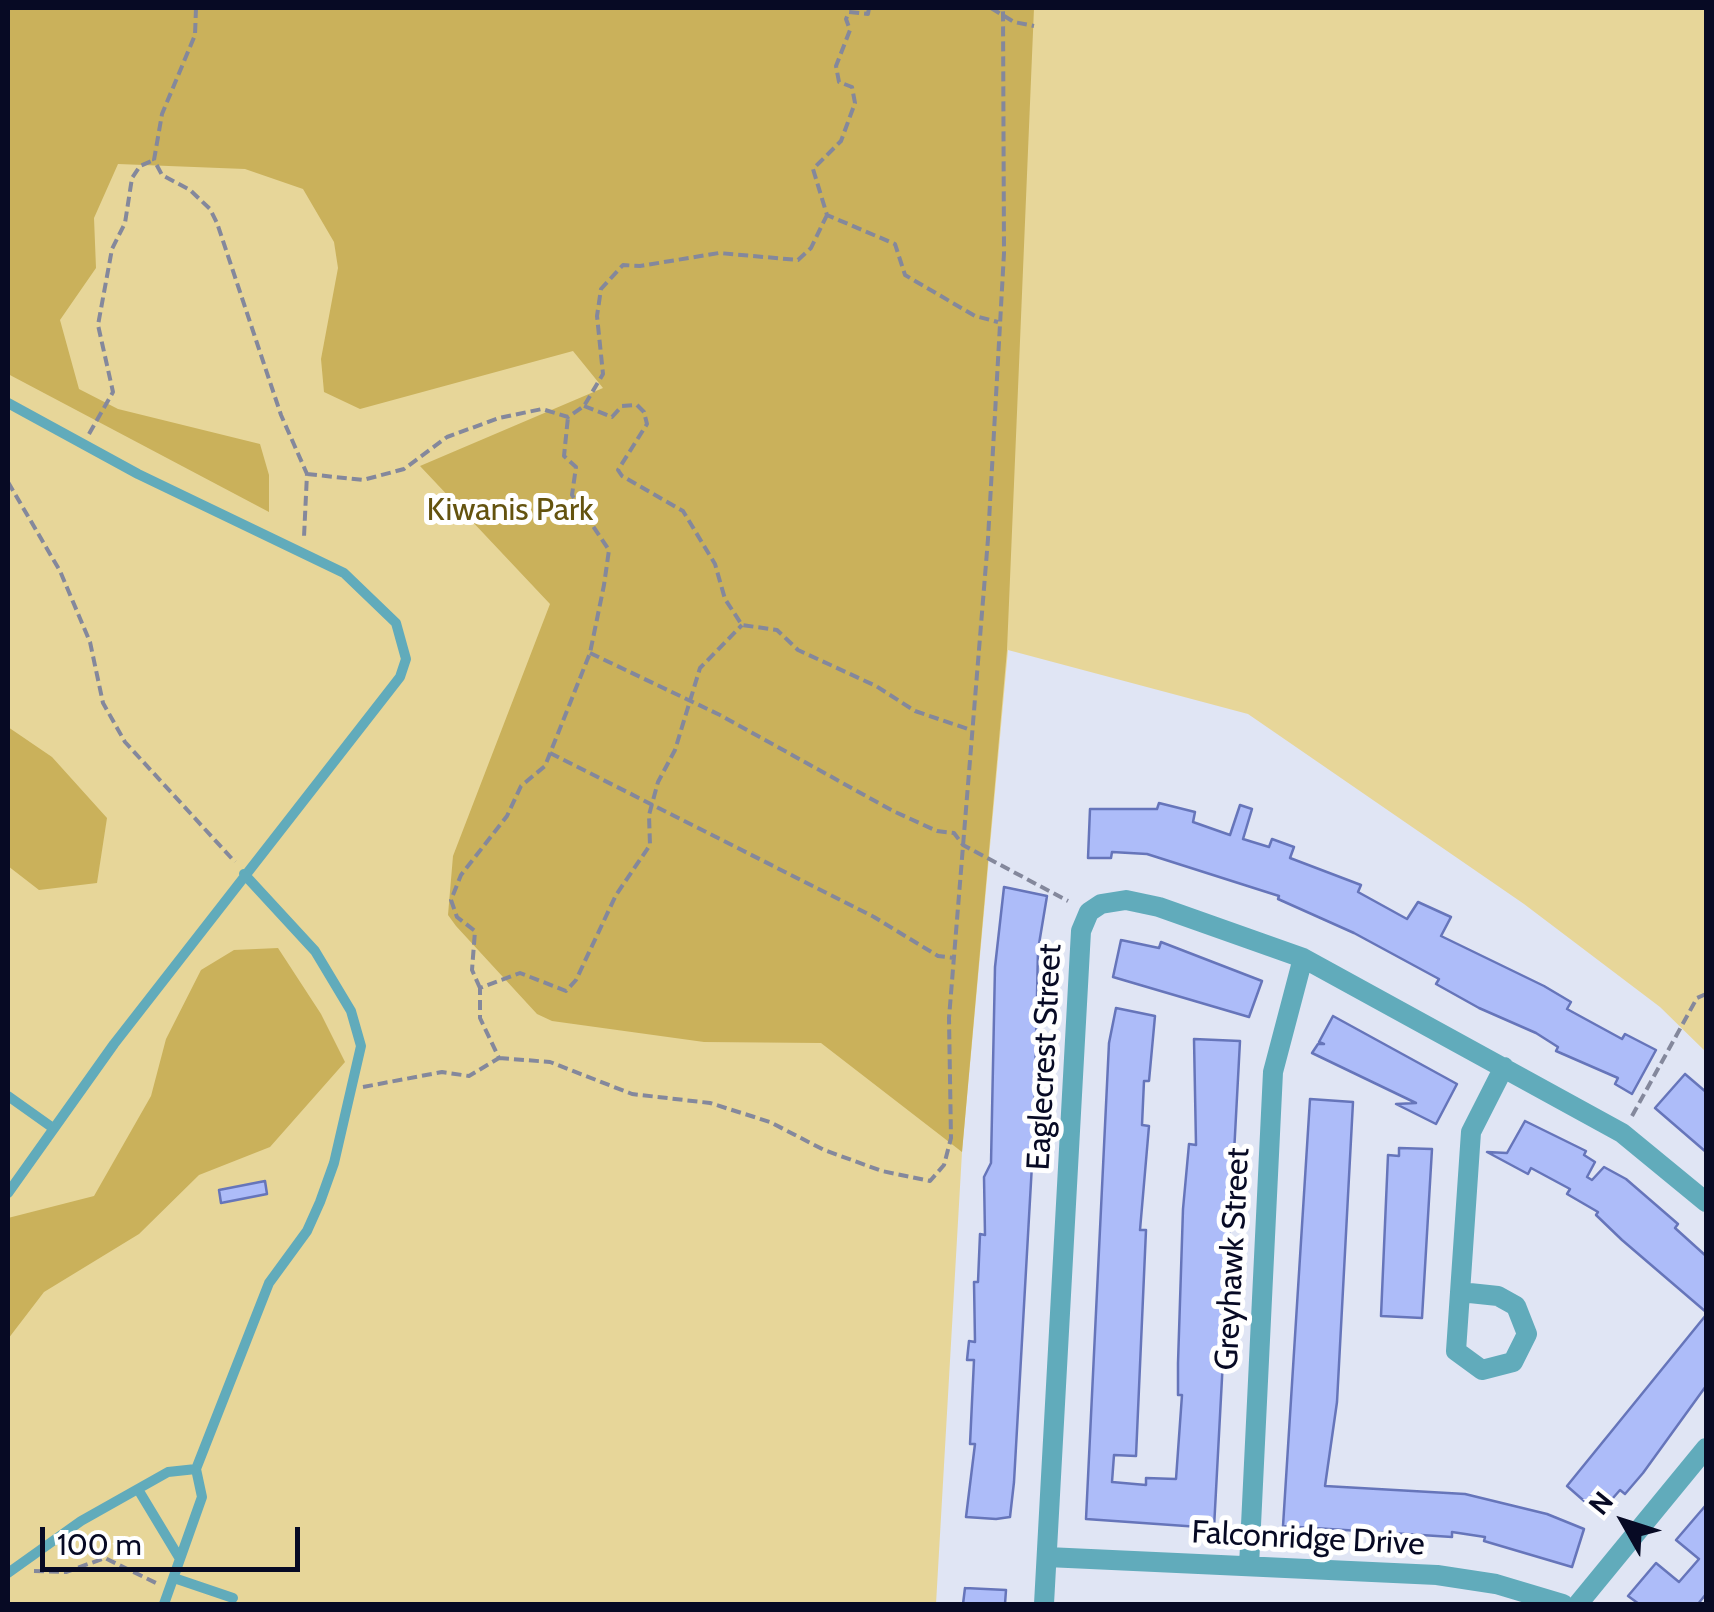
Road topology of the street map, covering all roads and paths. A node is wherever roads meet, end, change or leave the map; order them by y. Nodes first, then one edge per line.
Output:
1 (196, 8) edge
2 (869, 8) edge
3 (991, 8) edge
4 (1003, 8) edge
5 (1003, 16) junction
6 (1034, 26) dead end
7 (154, 160) junction
8 (826, 215) junction
9 (1000, 322) junction
10 (8, 403) edge
11 (584, 406) junction
12 (568, 417) junction
13 (82, 444) junction
14 (307, 474) junction
15 (8, 482) edge
16 (304, 552) junction
17 (742, 625) junction
18 (590, 653) junction
19 (692, 702) junction
20 (972, 730) junction
21 (549, 753) junction
22 (652, 805) junction
23 (963, 845) junction
24 (244, 874) junction
25 (1068, 901) dead end
26 (954, 958) junction
27 (1303, 958) junction
28 (480, 988) junction
29 (1706, 994) edge
30 (500, 1058) junction
31 (1504, 1067) junction
32 (352, 1088) junction
33 (8, 1096) edge
34 (54, 1128) junction
35 (1622, 1134) junction
36 (8, 1194) edge
37 (1706, 1202) edge
38 (1460, 1292) dead end
39 (1706, 1448) edge
40 (196, 1469) junction
41 (139, 1491) junction
42 (1047, 1557) junction
43 (180, 1559) junction
44 (1249, 1566) junction
45 (12, 1569) edge
46 (172, 1584) junction
47 (234, 1598) dead end
48 (164, 1604) edge
49 (1044, 1604) edge
50 (1563, 1604) edge
51 (1578, 1604) edge

1 - 7 path
2 - 8 path
3 - 5 path
4 - 5 path
5 - 6 path
5 - 9 path
7 - 13 path
7 - 14 path
8 - 9 path
8 - 11 path
9 - 20 path
10 - 13 lane
11 - 12 path
11 - 17 path
12 - 14 path
12 - 18 path
13 - 16 lane
14 - 16 path
15 - 24 path
16 - 24 lane
17 - 19 path
17 - 20 path
18 - 19 path
18 - 21 path
19 - 22 path
19 - 23 path
20 - 23 path
21 - 22 path
21 - 28 path
22 - 26 path
22 - 28 path
23 - 25 path
23 - 26 path
24 - 32 lane
24 - 34 lane
26 - 30 path
27 - 31 street, Eaglecrest Street
27 - 42 street, Eaglecrest Street
27 - 44 street, Greyhawk Street
28 - 30 path
29 - 35 path
30 - 32 path
31 - 35 street, Eaglecrest Street
31 - 38 street
32 - 40 lane
33 - 34 lane
34 - 36 lane
35 - 37 street, Eaglecrest Street
39 - 51 street
40 - 41 lane
40 - 43 lane
41 - 43 lane
41 - 45 lane
42 - 44 street, Falconridge Drive
42 - 49 street, Eaglecrest Street
43 - 46 lane
44 - 50 street, Falconridge Drive
45 - 46 path
46 - 47 lane
46 - 48 lane

